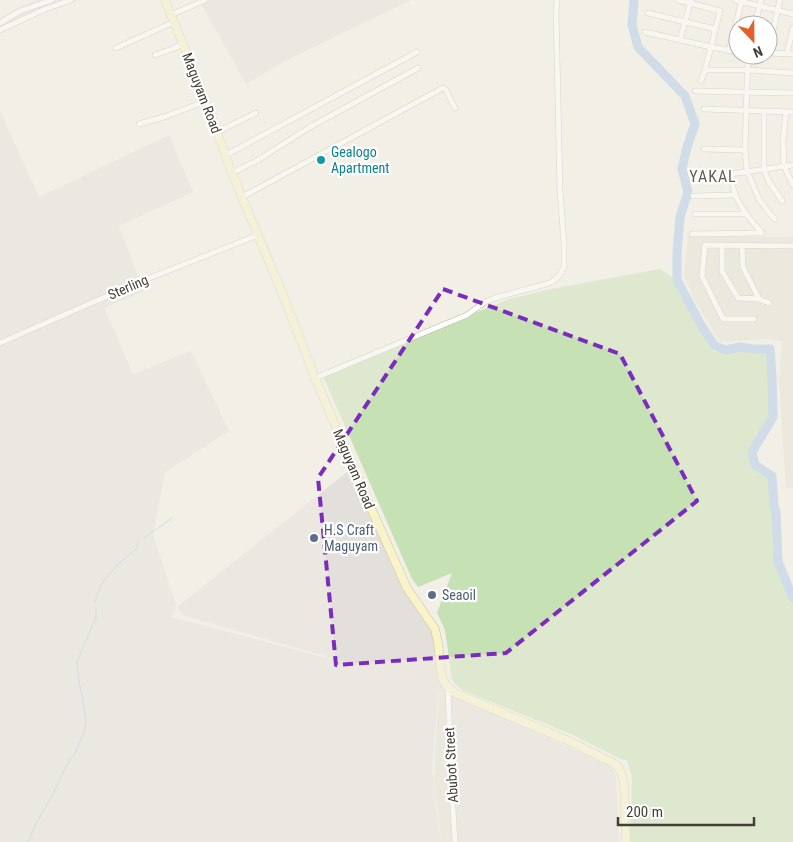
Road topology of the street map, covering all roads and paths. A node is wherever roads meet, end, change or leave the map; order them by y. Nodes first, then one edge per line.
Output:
1 (52, 0) edge
2 (71, 0) edge
3 (165, 0) edge
4 (206, 0) edge
5 (557, 0) edge
6 (678, 0) edge
7 (735, 0) edge
8 (761, 0) edge
9 (780, 0) edge
10 (691, 1) edge
11 (742, 1) edge
12 (41, 4) junction
13 (760, 6) junction
14 (43, 10) junction
15 (778, 11) junction
16 (648, 13) dead end
17 (793, 14) edge
18 (738, 15) edge
19 (758, 15) edge
20 (173, 18) junction
21 (684, 22) junction
22 (2, 26) edge
23 (793, 28) edge
24 (715, 29) junction
25 (646, 32) dead end
26 (680, 40) junction
27 (183, 44) junction
28 (711, 47) junction
29 (116, 48) dead end
30 (728, 51) edge
31 (417, 52) dead end
32 (786, 53) junction
33 (793, 54) edge
34 (155, 55) dead end
35 (748, 65) edge
36 (418, 68) dead end
37 (706, 70) junction
38 (748, 70) junction
39 (793, 73) edge
40 (701, 81) dead end
41 (696, 91) dead end
42 (747, 92) junction
43 (793, 94) edge
44 (206, 101) junction
45 (455, 108) dead end
46 (704, 109) dead end
47 (746, 111) junction
48 (764, 112) junction
49 (786, 112) junction
50 (793, 112) edge
51 (256, 113) dead end
52 (139, 124) dead end
53 (217, 132) junction
54 (704, 149) dead end
55 (745, 150) junction
56 (226, 155) junction
57 (793, 164) edge
58 (784, 166) junction
59 (764, 168) junction
60 (747, 171) junction
61 (232, 173) junction
62 (793, 185) edge
63 (736, 195) junction
64 (693, 196) dead end
65 (242, 197) junction
66 (782, 201) dead end
67 (695, 214) dead end
68 (745, 214) junction
69 (775, 219) dead end
70 (692, 234) dead end
71 (258, 235) junction
72 (722, 246) junction
73 (742, 246) junction
74 (793, 246) edge
75 (759, 299) junction
76 (769, 303) dead end
77 (754, 319) dead end
78 (0, 343) edge
79 (316, 378) junction
80 (448, 688) junction
81 (455, 842) edge
82 (626, 842) edge

1 - 12 street
2 - 14 street
3 - 20 main road, Maguyam Road
4 - 20 street
5 - 79 street
6 - 10 street
7 - 11 street
8 - 13 street
9 - 15 street
10 - 21 street
10 - 24 street
11 - 13 street
11 - 18 street
12 - 14 street
12 - 22 street
13 - 15 street
13 - 19 street
14 - 22 street
15 - 17 street
15 - 32 street
16 - 21 street
20 - 27 main road, Maguyam Road
20 - 29 street
21 - 24 street
21 - 26 street
23 - 32 street
24 - 28 street
25 - 26 street
26 - 28 street
27 - 34 street
27 - 44 main road, Maguyam Road
28 - 30 street
28 - 37 street
31 - 56 street
32 - 33 street
35 - 38 street
36 - 61 street
37 - 38 street
37 - 40 street
38 - 39 street
38 - 42 street
41 - 42 street
42 - 43 street
42 - 47 street
44 - 52 street
44 - 53 main road, Maguyam Road
45 - 65 street
46 - 47 street
47 - 48 street
47 - 55 street
48 - 49 street
48 - 59 street
49 - 50 street
49 - 58 street
51 - 53 street
53 - 56 main road, Maguyam Road
54 - 55 street
55 - 60 street
56 - 61 main road, Maguyam Road
57 - 58 street
58 - 59 street
58 - 62 street
59 - 60 street
59 - 66 street
60 - 63 street
60 - 69 street
61 - 65 main road, Maguyam Road
63 - 64 street
63 - 68 street
65 - 71 main road, Maguyam Road
67 - 68 street
68 - 70 street
71 - 78 street, Sterling
71 - 79 main road, Maguyam Road
72 - 73 street
72 - 75 street
72 - 77 street
73 - 74 street
73 - 75 street
75 - 76 street
79 - 80 main road, Maguyam Road
80 - 81 street, Abubot Street
80 - 82 main road

